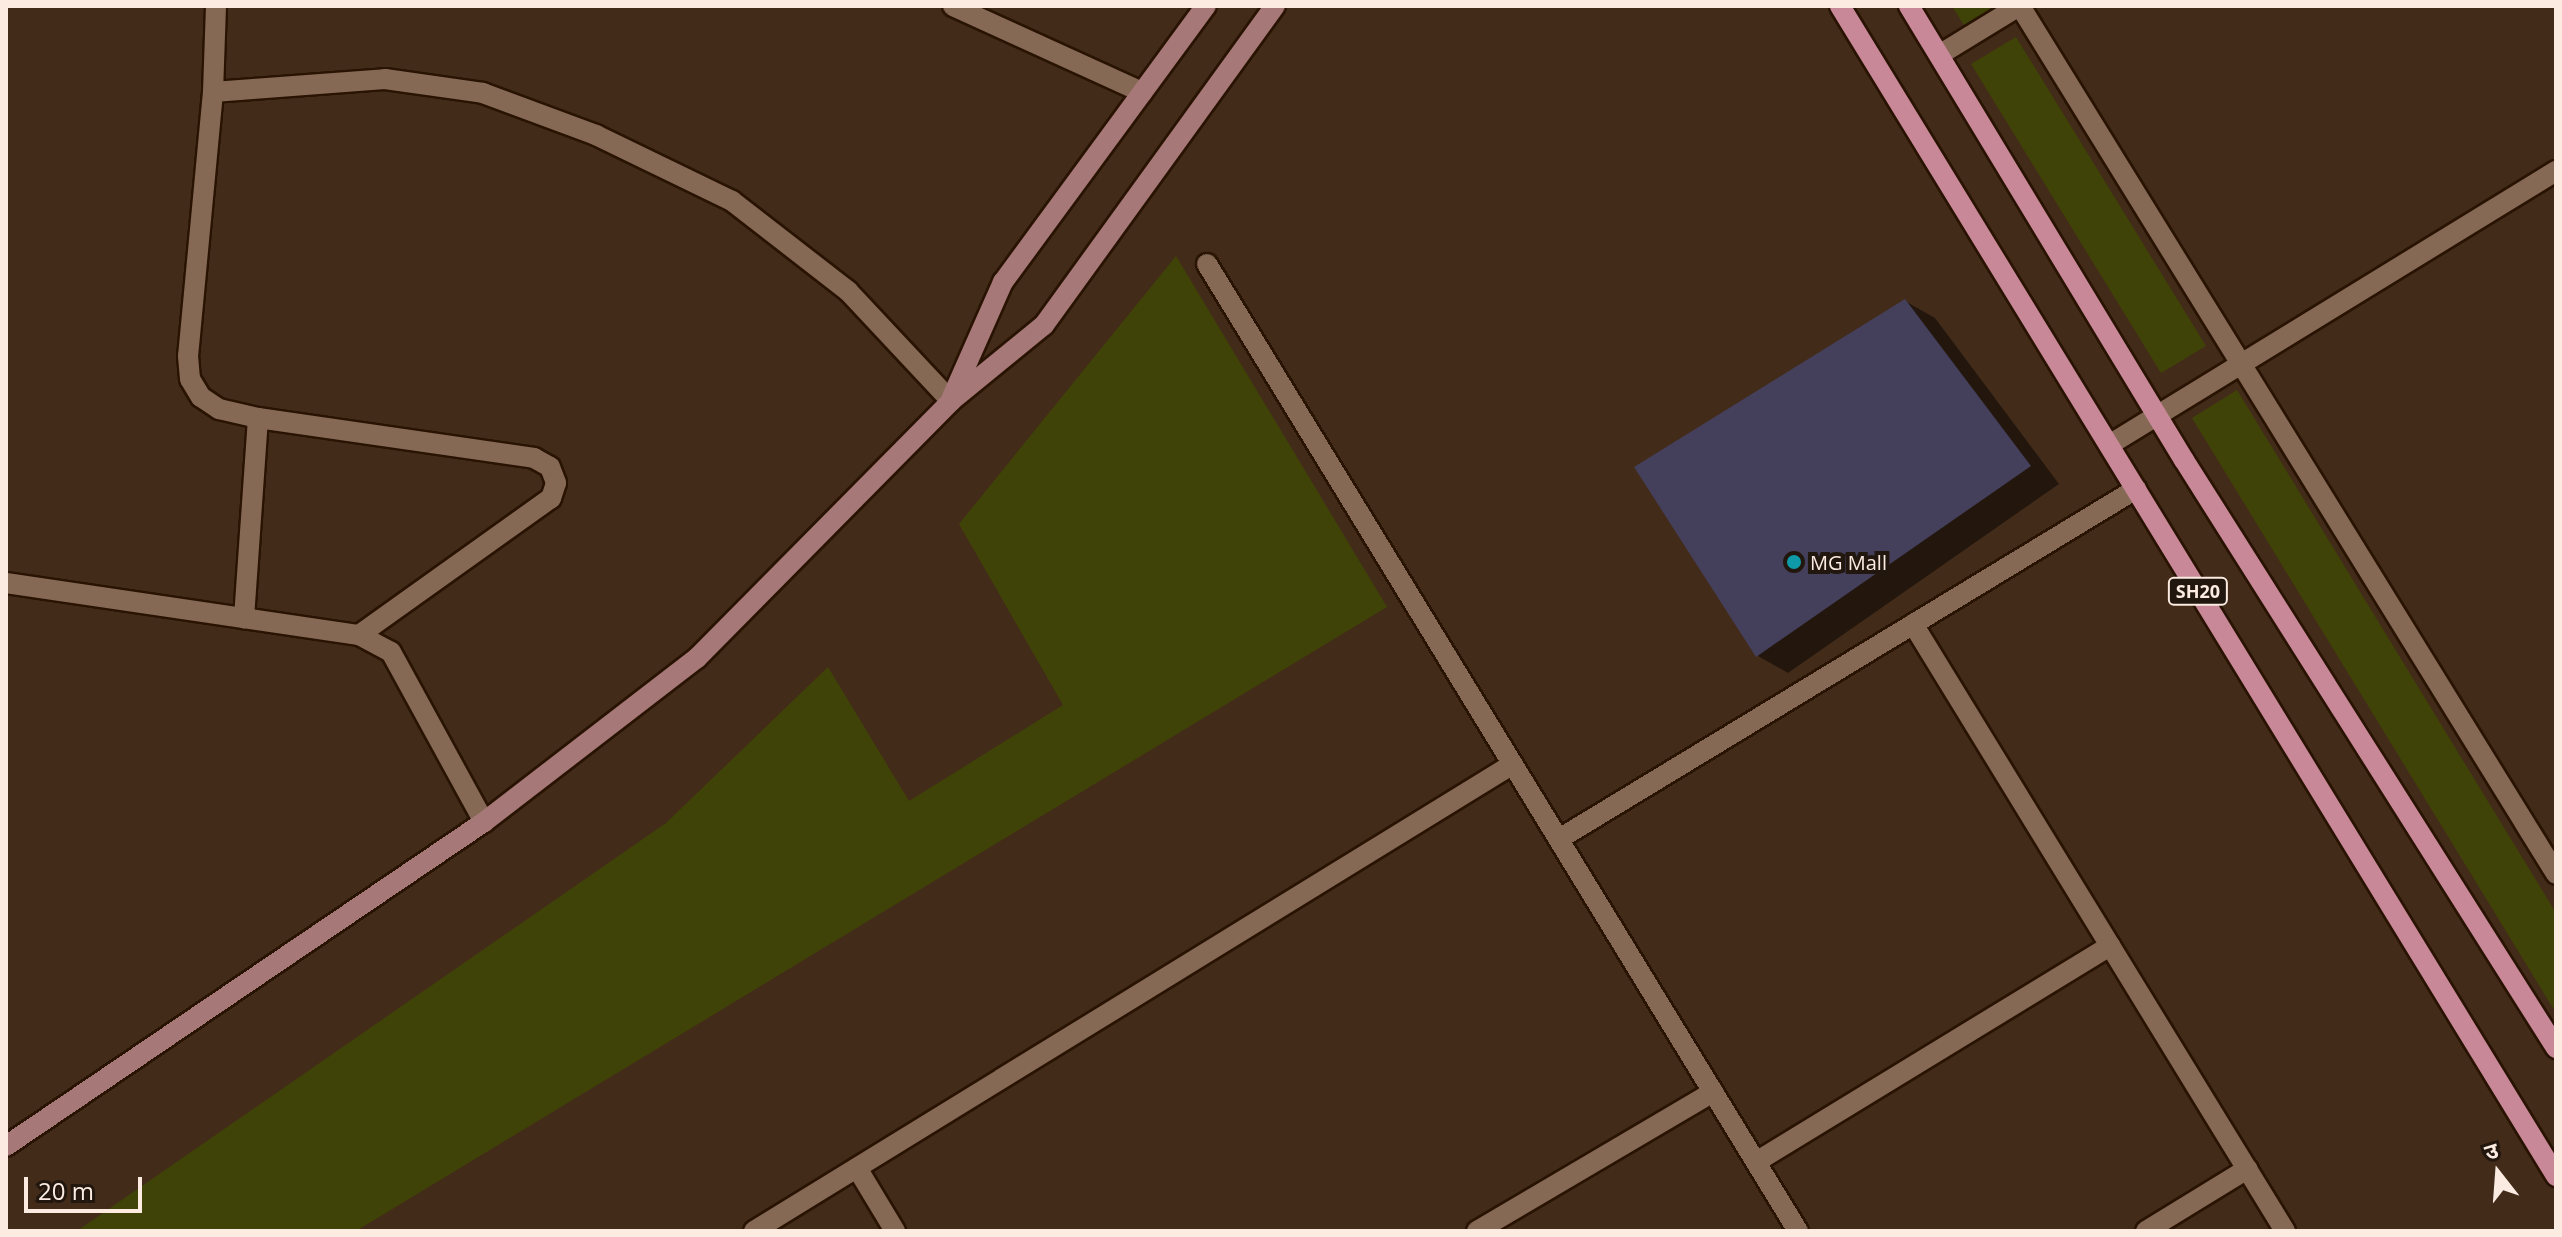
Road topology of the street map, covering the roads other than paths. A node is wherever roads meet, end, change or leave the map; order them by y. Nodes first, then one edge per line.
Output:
1 (216, 6) edge
2 (1206, 6) edge
3 (1275, 6) edge
4 (1840, 6) edge
5 (1909, 6) edge
6 (2020, 6) edge
7 (964, 8) edge
8 (1939, 55) junction
9 (213, 92) junction
10 (1142, 92) junction
11 (2556, 171) edge
12 (1207, 264) dead end
13 (2241, 364) junction
14 (951, 401) junction
15 (2157, 415) junction
16 (258, 418) junction
17 (2109, 445) junction
18 (2136, 489) junction
19 (6, 583) edge
20 (244, 619) junction
21 (1913, 624) junction
22 (359, 635) junction
23 (1513, 764) junction
24 (484, 822) junction
25 (1559, 839) junction
26 (2556, 874) edge
27 (2110, 946) junction
28 (2556, 1048) edge
29 (1713, 1092) junction
30 (6, 1146) edge
31 (1756, 1162) junction
32 (857, 1168) junction
33 (2247, 1169) junction
34 (2556, 1176) edge
35 (754, 1231) edge
36 (895, 1231) edge
37 (1477, 1231) edge
38 (1798, 1231) edge
39 (2146, 1231) edge
40 (2285, 1231) edge

1 - 9 street
2 - 10 main road
3 - 14 main road
4 - 17 main road, SH20
5 - 8 main road, SH20
6 - 8 street
6 - 13 street
7 - 10 street
8 - 15 main road, SH20
9 - 14 street
9 - 16 street
10 - 14 main road
11 - 13 street
12 - 23 street
13 - 15 street
13 - 26 street
14 - 24 main road
15 - 17 street
15 - 28 main road, SH20
16 - 20 street
16 - 22 street
17 - 18 main road, SH20
18 - 21 street
18 - 34 main road, SH20
19 - 20 street
20 - 22 street
21 - 25 street
21 - 27 street
22 - 24 street
23 - 25 street
23 - 32 street
24 - 30 main road
25 - 29 street
27 - 31 street
27 - 33 street
29 - 31 street
29 - 37 street
31 - 38 street
32 - 35 street
32 - 36 street
33 - 39 street
33 - 40 street

